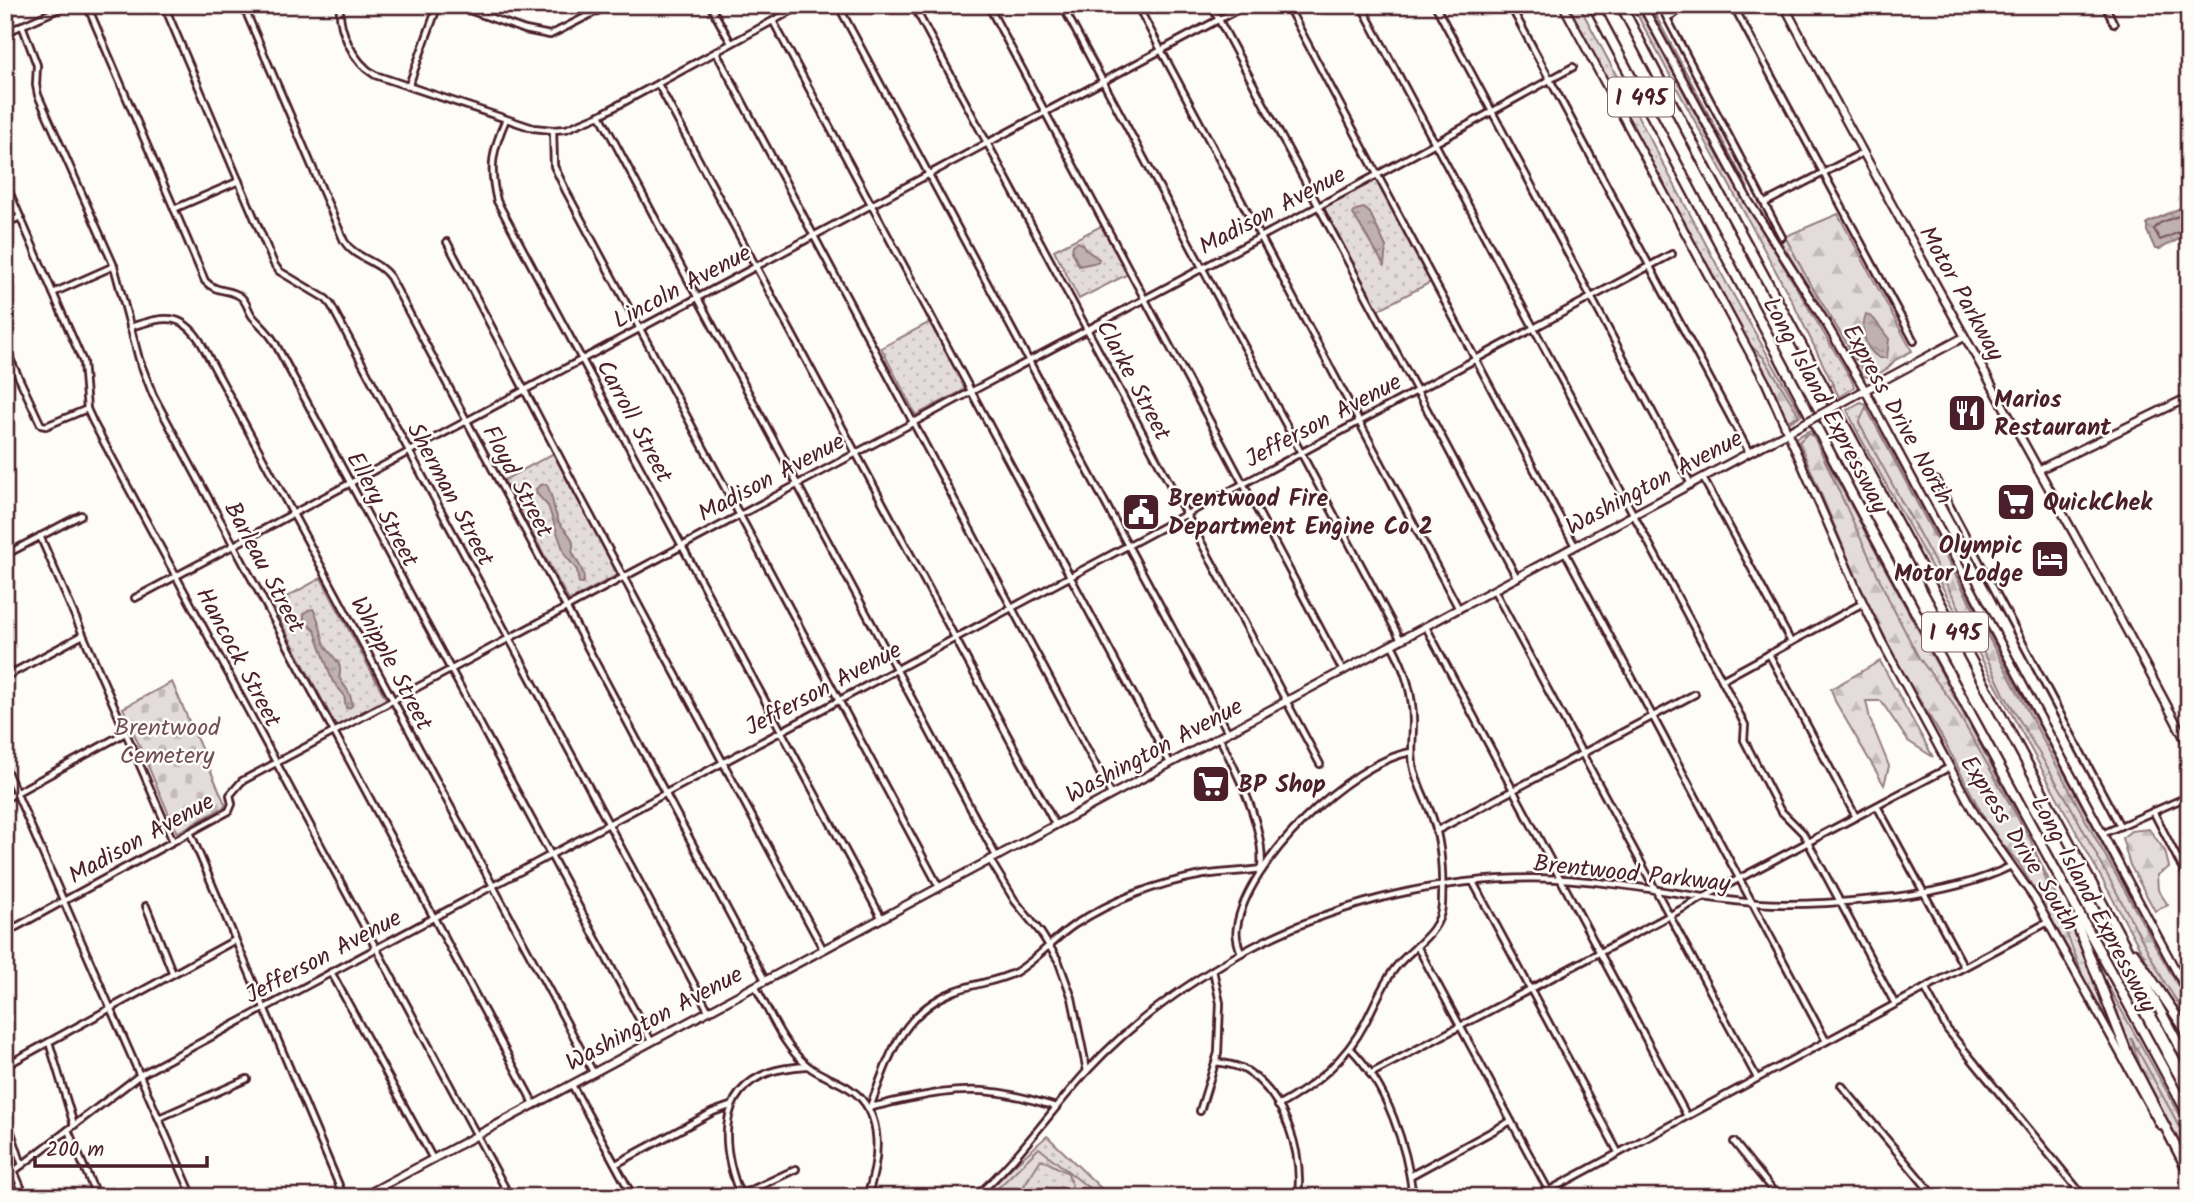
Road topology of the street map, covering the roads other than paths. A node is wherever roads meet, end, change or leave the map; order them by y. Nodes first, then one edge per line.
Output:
1 (68, 5) edge
2 (87, 5) edge
3 (164, 5) edge
4 (243, 5) edge
5 (340, 5) edge
6 (438, 5) edge
7 (456, 5) edge
8 (609, 5) edge
9 (710, 5) edge
10 (803, 5) edge
11 (838, 5) edge
12 (988, 5) edge
13 (1062, 5) edge
14 (1137, 5) edge
15 (1211, 5) edge
16 (1246, 5) edge
17 (1287, 5) edge
18 (1360, 5) edge
19 (1435, 5) edge
20 (1510, 5) edge
21 (1563, 5) edge
22 (1593, 5) edge
23 (1621, 5) edge
24 (1642, 5) edge
25 (1660, 5) edge
26 (1689, 5) edge
27 (1733, 5) edge
28 (1784, 5) edge
29 (2105, 5) edge
30 (917, 12) dead end
31 (1667, 18) junction
32 (1219, 19) junction
33 (773, 21) junction
34 (2114, 24) dead end
35 (22, 25) junction
36 (5, 33) edge
37 (731, 43) junction
38 (1162, 50) junction
39 (716, 52) junction
40 (1573, 67) dead end
41 (1103, 81) junction
42 (1551, 81) junction
43 (658, 84) junction
44 (409, 85) junction
45 (1046, 111) junction
46 (1492, 113) junction
47 (600, 115) junction
48 (506, 119) junction
49 (553, 130) junction
50 (987, 142) junction
51 (1434, 144) junction
52 (1862, 153) junction
53 (1824, 172) junction
54 (929, 173) junction
55 (1377, 174) junction
56 (239, 181) junction
57 (5, 182) edge
58 (1765, 203) junction
59 (871, 204) junction
60 (1318, 205) junction
61 (174, 209) junction
62 (20, 217) junction
63 (5, 223) edge
64 (813, 234) junction
65 (1260, 236) junction
66 (1782, 237) dead end
67 (447, 242) dead end
68 (1672, 254) dead end
69 (114, 266) junction
70 (755, 266) junction
71 (1649, 266) junction
72 (1203, 267) junction
73 (54, 293) junction
74 (697, 297) junction
75 (1591, 297) junction
76 (1144, 298) junction
77 (130, 327) junction
78 (640, 328) junction
79 (1533, 328) junction
80 (1087, 329) junction
81 (1964, 337) junction
82 (1914, 341) dead end
83 (5, 348) edge
84 (582, 359) junction
85 (1028, 359) junction
86 (1475, 359) junction
87 (524, 390) junction
88 (1417, 390) junction
89 (1865, 390) junction
90 (970, 391) junction
91 (2189, 397) edge
92 (87, 409) junction
93 (467, 421) junction
94 (912, 421) junction
95 (1359, 421) junction
96 (1789, 431) junction
97 (409, 452) junction
98 (854, 452) junction
99 (1301, 452) junction
100 (1749, 452) junction
101 (2038, 470) junction
102 (1703, 478) junction
103 (1936, 480) dead end
104 (350, 483) junction
105 (796, 483) junction
106 (1242, 483) junction
107 (1692, 485) junction
108 (292, 514) junction
109 (738, 514) junction
110 (1185, 514) junction
111 (81, 515) dead end
112 (1634, 515) junction
113 (40, 536) junction
114 (1128, 544) junction
115 (233, 545) junction
116 (680, 545) junction
117 (1575, 547) junction
118 (1564, 552) junction
119 (5, 555) edge
120 (176, 576) junction
121 (623, 576) junction
122 (1070, 576) junction
123 (1517, 578) junction
124 (1494, 590) junction
125 (135, 598) dead end
126 (1863, 603) junction
127 (564, 607) junction
128 (1011, 607) junction
129 (1459, 609) junction
130 (1426, 627) junction
131 (83, 635) junction
132 (954, 637) junction
133 (508, 639) junction
134 (1401, 640) junction
135 (1791, 642) junction
136 (1392, 645) junction
137 (1769, 654) junction
138 (896, 668) junction
139 (449, 670) junction
140 (1343, 671) junction
141 (5, 677) edge
142 (1722, 680) junction
143 (1695, 694) dead end
144 (838, 699) junction
145 (392, 701) junction
146 (1286, 702) junction
147 (1652, 717) junction
148 (781, 730) junction
149 (334, 731) junction
150 (1228, 732) junction
151 (125, 733) junction
152 (1219, 737) junction
153 (2189, 747) edge
154 (1412, 752) junction
155 (1582, 754) junction
156 (723, 761) junction
157 (276, 762) junction
158 (1170, 763) junction
159 (1320, 764) dead end
160 (5, 767) edge
161 (1950, 767) junction
162 (1513, 791) junction
163 (16, 793) junction
164 (665, 793) junction
165 (1111, 794) junction
166 (2189, 796) edge
167 (5, 799) edge
168 (1877, 806) junction
169 (2153, 811) junction
170 (1856, 817) junction
171 (2028, 822) junction
172 (607, 824) junction
173 (1055, 824) junction
174 (2120, 826) junction
175 (1436, 831) junction
176 (190, 832) junction
177 (2102, 834) junction
178 (173, 841) junction
179 (1808, 842) junction
180 (549, 855) junction
181 (2076, 857) junction
182 (993, 858) junction
183 (2011, 866) junction
184 (1261, 869) junction
185 (1561, 879) junction
186 (1740, 880) junction
187 (2189, 881) edge
188 (1472, 882) junction
189 (492, 885) junction
190 (1442, 886) junction
191 (939, 887) junction
192 (1654, 889) junction
193 (1924, 892) junction
194 (1706, 897) junction
195 (63, 901) junction
196 (1752, 903) junction
197 (1840, 903) junction
198 (146, 906) dead end
199 (434, 916) junction
200 (1669, 916) junction
201 (881, 918) junction
202 (2048, 922) junction
203 (5, 933) edge
204 (235, 940) junction
205 (1049, 944) junction
206 (1417, 946) junction
207 (376, 947) junction
208 (823, 948) junction
209 (1241, 953) junction
210 (1600, 953) junction
211 (1964, 967) junction
212 (1213, 970) junction
213 (331, 972) junction
214 (173, 974) junction
215 (765, 980) junction
216 (755, 986) junction
217 (1925, 988) junction
218 (1530, 989) junction
219 (2189, 995) edge
220 (1895, 1004) junction
221 (264, 1007) junction
222 (111, 1008) junction
223 (708, 1010) junction
224 (1460, 1026) junction
225 (2189, 1035) edge
226 (651, 1041) junction
227 (1826, 1041) junction
228 (49, 1042) junction
229 (1350, 1048) junction
230 (1216, 1062) junction
231 (2189, 1064) edge
232 (5, 1066) edge
233 (808, 1066) junction
234 (1087, 1071) junction
235 (593, 1072) junction
236 (1370, 1074) junction
237 (140, 1075) junction
238 (247, 1079) dead end
239 (1757, 1079) junction
240 (572, 1084) junction
241 (1841, 1085) dead end
242 (534, 1104) junction
243 (731, 1106) junction
244 (1278, 1106) junction
245 (870, 1107) junction
246 (1056, 1107) junction
247 (1200, 1111) dead end
248 (5, 1114) edge
249 (1687, 1116) junction
250 (2189, 1116) edge
251 (159, 1118) junction
252 (1511, 1121) junction
253 (74, 1125) junction
254 (68, 1130) junction
255 (477, 1135) junction
256 (1734, 1142) dead end
257 (1618, 1152) junction
258 (432, 1159) junction
259 (615, 1164) junction
260 (22, 1165) junction
261 (796, 1168) dead end
262 (2187, 1168) edge
263 (14, 1171) junction
264 (1410, 1176) junction
265 (5, 1178) edge
266 (1548, 1191) junction
267 (741, 1196) edge
268 (26, 1197) edge
269 (97, 1197) edge
270 (192, 1197) edge
271 (344, 1197) edge
272 (362, 1197) edge
273 (510, 1197) edge
274 (633, 1197) edge
275 (867, 1197) edge
276 (975, 1197) edge
277 (1298, 1197) edge
278 (1413, 1197) edge
279 (1537, 1197) edge
280 (1552, 1197) edge
281 (1779, 1197) edge
282 (1934, 1197) edge
283 (2084, 1197) edge

1 - 35 street
2 - 61 street, Ellery Street
3 - 56 street, Sherman Street
4 - 93 street, Floyd Street
5 - 44 street
6 - 44 street
7 - 8 street
9 - 37 street
10 - 33 street
11 - 54 street
12 - 45 street
13 - 41 street
14 - 38 street
15 - 32 street
16 - 32 street, Lincoln Avenue
17 - 55 street
18 - 51 street
19 - 46 street
20 - 42 street
21 - 96 main road, Express Drive South
22 - 171 highway, Long Island Expressway / I 495
23 - 181 highway, Long Island Expressway / I 495
24 - 89 main road, Express Drive North
25 - 31 street
26 - 31 street
27 - 53 street
28 - 52 main road, Motor Parkway
29 - 34 street
30 - 50 street, Clarke Street
31 - 58 street
32 - 38 street, Lincoln Avenue
32 - 60 street
33 - 37 street
33 - 59 street
35 - 36 street
35 - 69 street, Barleau Street
37 - 39 street
38 - 41 street, Lincoln Avenue
38 - 65 street
39 - 43 street
39 - 64 street
40 - 42 street, Madison Avenue
41 - 45 street, Lincoln Avenue
41 - 72 street
42 - 46 street, Madison Avenue
42 - 71 street
43 - 47 street
43 - 70 street
44 - 48 street
45 - 50 street, Lincoln Avenue
45 - 76 street
46 - 51 street, Madison Avenue
46 - 75 street
47 - 49 street
47 - 74 street
48 - 49 street
48 - 84 street, Carroll Street
49 - 78 street
50 - 54 street, Lincoln Avenue
50 - 80 street, Clarke Street
51 - 55 street, Madison Avenue
51 - 79 street
52 - 53 street
52 - 81 main road, Motor Parkway
53 - 58 street
53 - 82 street
54 - 59 street, Lincoln Avenue
54 - 85 street
55 - 60 street, Madison Avenue
55 - 86 street
56 - 61 street
56 - 97 street, Sherman Street
57 - 62 street, Hancock Street
58 - 66 street
59 - 64 street, Lincoln Avenue
59 - 90 street
60 - 65 street, Madison Avenue
60 - 88 street
61 - 104 street, Ellery Street
62 - 63 street
62 - 73 street, Hancock Street
64 - 70 street, Lincoln Avenue
64 - 94 street
65 - 72 street, Madison Avenue
65 - 95 street
67 - 87 street
68 - 71 street, Jefferson Avenue
69 - 73 street
69 - 77 street, Barleau Street
70 - 74 street, Lincoln Avenue
70 - 98 street
71 - 75 street, Jefferson Avenue
71 - 100 street
72 - 76 street, Madison Avenue
72 - 99 street
73 - 92 street, Hancock Street
74 - 78 street, Lincoln Avenue
74 - 105 street
75 - 79 street, Jefferson Avenue
75 - 107 street
76 - 80 street, Madison Avenue
76 - 106 street
77 - 108 street, Whipple Street
77 - 115 street, Barleau Street
78 - 84 street, Lincoln Avenue
78 - 109 street
79 - 86 street, Jefferson Avenue
79 - 112 street
80 - 85 street, Madison Avenue
80 - 110 street, Clarke Street
81 - 89 main road, Washington Avenue
81 - 101 main road, Motor Parkway
83 - 92 street
84 - 87 street, Lincoln Avenue
84 - 116 street, Carroll Street
85 - 90 street, Madison Avenue
85 - 114 street
86 - 88 street, Jefferson Avenue
86 - 117 street
87 - 93 street, Lincoln Avenue
87 - 121 street
88 - 95 street, Jefferson Avenue
88 - 123 street
89 - 96 main road, Washington Avenue, bridge
89 - 177 main road, Express Drive North
90 - 94 street, Madison Avenue
90 - 122 street
91 - 101 main road
92 - 120 street, Hancock Street
93 - 97 street, Lincoln Avenue
93 - 127 street, Floyd Street
94 - 98 street, Madison Avenue
94 - 128 street
95 - 99 street, Jefferson Avenue
95 - 129 street
96 - 100 main road, Washington Avenue
96 - 126 main road, Express Drive South
97 - 104 street, Lincoln Avenue
97 - 133 street, Sherman Street
98 - 105 street, Madison Avenue
98 - 132 street
99 - 106 street, Jefferson Avenue
99 - 134 street
100 - 102 main road, Washington Avenue
101 - 153 main road, Motor Parkway
102 - 107 main road, Washington Avenue
102 - 135 street
103 - 174 street
104 - 108 street, Lincoln Avenue
104 - 139 street, Ellery Street
105 - 109 street, Madison Avenue
105 - 138 street
106 - 110 street, Jefferson Avenue
106 - 140 street
107 - 112 main road, Washington Avenue
108 - 115 street, Lincoln Avenue
108 - 145 street, Whipple Street
109 - 116 street, Madison Avenue
109 - 144 street
110 - 114 street, Jefferson Avenue
110 - 146 street, Clarke Street
111 - 113 street
112 - 117 main road, Washington Avenue
112 - 142 street
113 - 119 street
113 - 131 street
114 - 122 street, Jefferson Avenue
114 - 150 street
115 - 120 street, Lincoln Avenue
115 - 149 street, Barleau Street
116 - 121 street, Madison Avenue
116 - 148 street, Carroll Street
117 - 118 main road, Washington Avenue
118 - 123 main road, Washington Avenue
118 - 147 street
120 - 125 street, Lincoln Avenue
120 - 157 street, Hancock Street
121 - 127 street, Madison Avenue
121 - 156 street
122 - 128 street, Jefferson Avenue
122 - 158 street
123 - 124 main road, Washington Avenue
124 - 129 main road, Washington Avenue
124 - 155 street
126 - 135 street
126 - 161 main road, Express Drive South
127 - 133 street, Madison Avenue
127 - 164 street, Floyd Street
128 - 132 street, Jefferson Avenue
128 - 165 street
129 - 130 main road, Washington Avenue
130 - 134 main road, Washington Avenue
130 - 162 street
131 - 141 street
131 - 151 street
132 - 138 street, Jefferson Avenue
132 - 173 street
133 - 139 street, Madison Avenue
133 - 172 street, Sherman Street
134 - 136 main road, Washington Avenue
135 - 137 street
136 - 140 main road, Washington Avenue
136 - 154 street
137 - 142 street
137 - 170 street
138 - 144 street, Jefferson Avenue
138 - 182 street
139 - 145 street, Madison Avenue
139 - 180 street, Ellery Street
140 - 146 main road, Washington Avenue
142 - 179 street
143 - 147 street
144 - 148 street, Jefferson Avenue
144 - 191 street
145 - 149 street, Madison Avenue
145 - 189 street, Whipple Street
146 - 150 main road, Washington Avenue
146 - 159 street, Clarke Street
147 - 155 street
147 - 186 street
148 - 156 street, Jefferson Avenue
148 - 201 street, Carroll Street
149 - 157 street, Madison Avenue
149 - 199 street, Barleau Street
150 - 152 main road, Washington Avenue
151 - 163 street
151 - 178 street
152 - 158 main road, Washington Avenue
152 - 184 street
154 - 175 street
154 - 184 street
155 - 162 street
155 - 192 street
156 - 164 street, Jefferson Avenue
156 - 208 street
157 - 176 street, Madison Avenue
157 - 207 street, Hancock Street
158 - 165 main road, Washington Avenue
160 - 163 street
161 - 168 street
161 - 183 main road, Express Drive South
162 - 175 street
162 - 185 street
163 - 167 street
163 - 195 street
164 - 172 street, Jefferson Avenue
164 - 215 street, Floyd Street
165 - 173 main road, Washington Avenue
166 - 169 street
168 - 170 street
168 - 193 street
169 - 174 street
169 - 187 street
170 - 179 street
171 - 250 highway, Long Island Expressway / I 495
171 - 262 highway
172 - 180 street, Jefferson Avenue
172 - 223 street, Sherman Street
173 - 182 main road, Washington Avenue
174 - 177 street
175 - 190 street
176 - 178 street, Madison Avenue
176 - 204 street
177 - 219 main road, Express Drive North
178 - 195 street, Madison Avenue
179 - 186 street
179 - 197 street
180 - 189 street, Jefferson Avenue
180 - 226 street, Ellery Street
181 - 225 highway
181 - 231 highway, Long Island Expressway / I 495
182 - 191 main road, Washington Avenue
182 - 205 street
183 - 193 street, Brentwood Parkway
183 - 202 main road, Express Drive South
184 - 205 street
184 - 209 street
185 - 188 street, Brentwood Parkway
185 - 192 street, Brentwood Parkway
185 - 210 street
186 - 194 street
186 - 196 street
188 - 190 street, Brentwood Parkway
188 - 218 street
189 - 199 street, Jefferson Avenue
189 - 235 street, Whipple Street
190 - 206 street
190 - 209 street, Brentwood Parkway
191 - 201 main road, Washington Avenue
192 - 194 street, Brentwood Parkway
192 - 200 street
193 - 197 street, Brentwood Parkway
193 - 211 street
194 - 196 street, Brentwood Parkway
194 - 200 street
195 - 203 street, Madison Avenue
195 - 222 street
196 - 197 street, Brentwood Parkway
196 - 227 street
197 - 220 street
198 - 214 street
199 - 207 street, Jefferson Avenue
199 - 242 street, Barleau Street
200 - 210 street
200 - 239 street
201 - 208 main road, Washington Avenue
202 - 211 street
202 - 262 main road, Express Drive South
204 - 214 street
204 - 221 street
205 - 234 street
205 - 245 street
206 - 224 street
206 - 229 street
207 - 213 street, Jefferson Avenue
207 - 255 street, Hancock Street
208 - 215 main road, Washington Avenue
209 - 212 street, Brentwood Parkway
210 - 218 street
210 - 249 street
211 - 217 street
212 - 230 street
212 - 234 street, Brentwood Parkway
213 - 221 street, Jefferson Avenue
213 - 258 street
214 - 222 street
215 - 216 main road, Washington Avenue
216 - 223 main road, Washington Avenue
216 - 233 street
217 - 220 street
217 - 283 street
218 - 224 street
218 - 257 street
220 - 227 street
221 - 237 street, Jefferson Avenue
221 - 271 street
222 - 228 street
222 - 237 street
223 - 226 main road, Washington Avenue
224 - 236 street
224 - 252 street
226 - 235 main road, Washington Avenue
227 - 239 street
228 - 232 street
228 - 253 street
229 - 236 street
229 - 244 street
230 - 244 street
230 - 247 street
233 - 243 street
233 - 245 street
234 - 246 street, Brentwood Parkway
235 - 240 main road, Washington Avenue
236 - 264 street
237 - 251 street
237 - 253 street, Jefferson Avenue
238 - 251 street
239 - 249 street
240 - 242 main road, Washington Avenue
240 - 259 street
241 - 282 street
242 - 255 main road, Washington Avenue
243 - 259 street
243 - 267 street
244 - 277 street
245 - 246 street
245 - 275 street
246 - 276 street, Brentwood Parkway
248 - 260 street
249 - 257 street
251 - 270 street
252 - 264 street
252 - 266 street
253 - 254 street, Jefferson Avenue
254 - 260 street, Jefferson Avenue
254 - 269 street
255 - 258 main road, Washington Avenue
255 - 273 street, Hancock Street
256 - 281 street
257 - 266 street
258 - 272 main road, Washington Avenue
259 - 274 street
260 - 263 street, Jefferson Avenue
261 - 267 street
263 - 265 street, Jefferson Avenue
263 - 268 street
264 - 278 street
266 - 279 street
266 - 280 street

